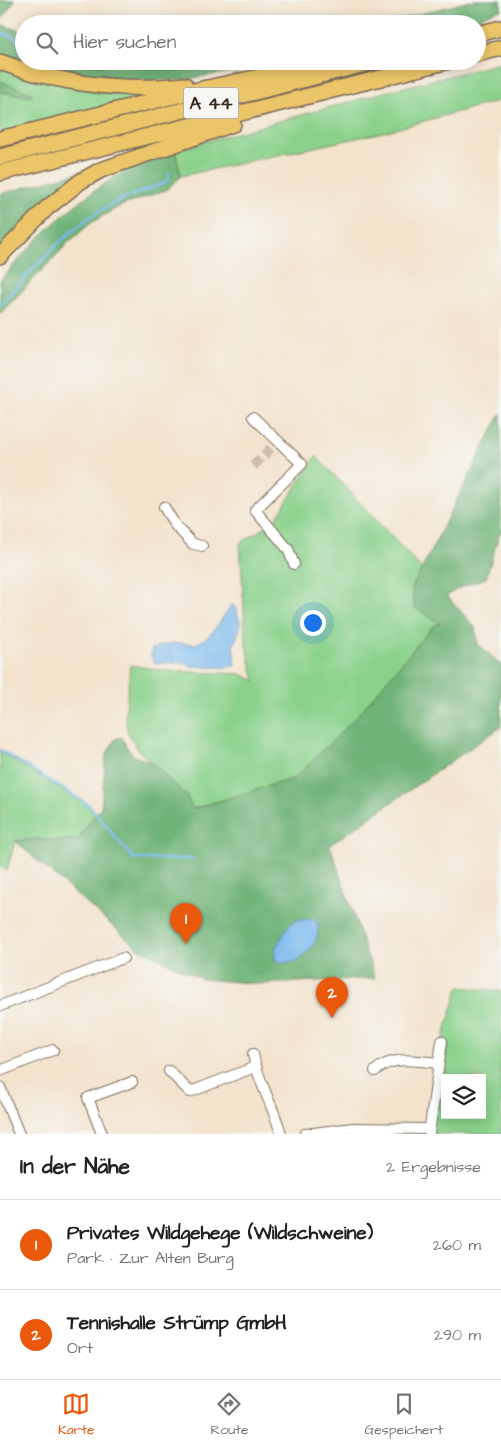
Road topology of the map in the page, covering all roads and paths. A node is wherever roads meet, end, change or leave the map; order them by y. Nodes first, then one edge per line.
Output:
1 (501, 28) edge
2 (486, 32) edge
3 (501, 48) edge
4 (486, 52) edge
5 (0, 62) edge
6 (15, 67) edge
7 (22, 70) edge
8 (291, 70) edge
9 (341, 70) edge
10 (414, 70) edge
11 (276, 73) junction
12 (326, 93) junction
13 (0, 139) edge
14 (0, 157) edge
15 (0, 173) edge
16 (0, 256) edge
17 (254, 417) dead end
18 (164, 507) dead end
19 (202, 546) dead end
20 (294, 564) dead end
21 (123, 958) dead end
22 (0, 1006) edge
23 (442, 1041) dead end
24 (53, 1050) dead end
25 (254, 1054) dead end
26 (439, 1063) junction
27 (256, 1067) junction
28 (0, 1071) edge
29 (169, 1071) dead end
30 (375, 1071) dead end
31 (132, 1082) dead end
32 (0, 1087) edge
33 (429, 1132) edge
34 (19, 1134) edge
35 (102, 1134) edge
36 (281, 1134) edge
37 (305, 1134) edge

1 - 2 highway
3 - 4 highway
5 - 6 highway
7 - 11 highway
8 - 11 highway
9 - 14 highway, A 44
10 - 12 highway, A 44
11 - 13 highway
12 - 15 highway, A 44
12 - 16 highway
17 - 20 street
18 - 19 street
21 - 22 street
23 - 26 street
24 - 28 street
25 - 27 street
26 - 30 street
26 - 33 street
27 - 29 street
27 - 36 street
31 - 35 street
32 - 34 street
33 - 37 street

